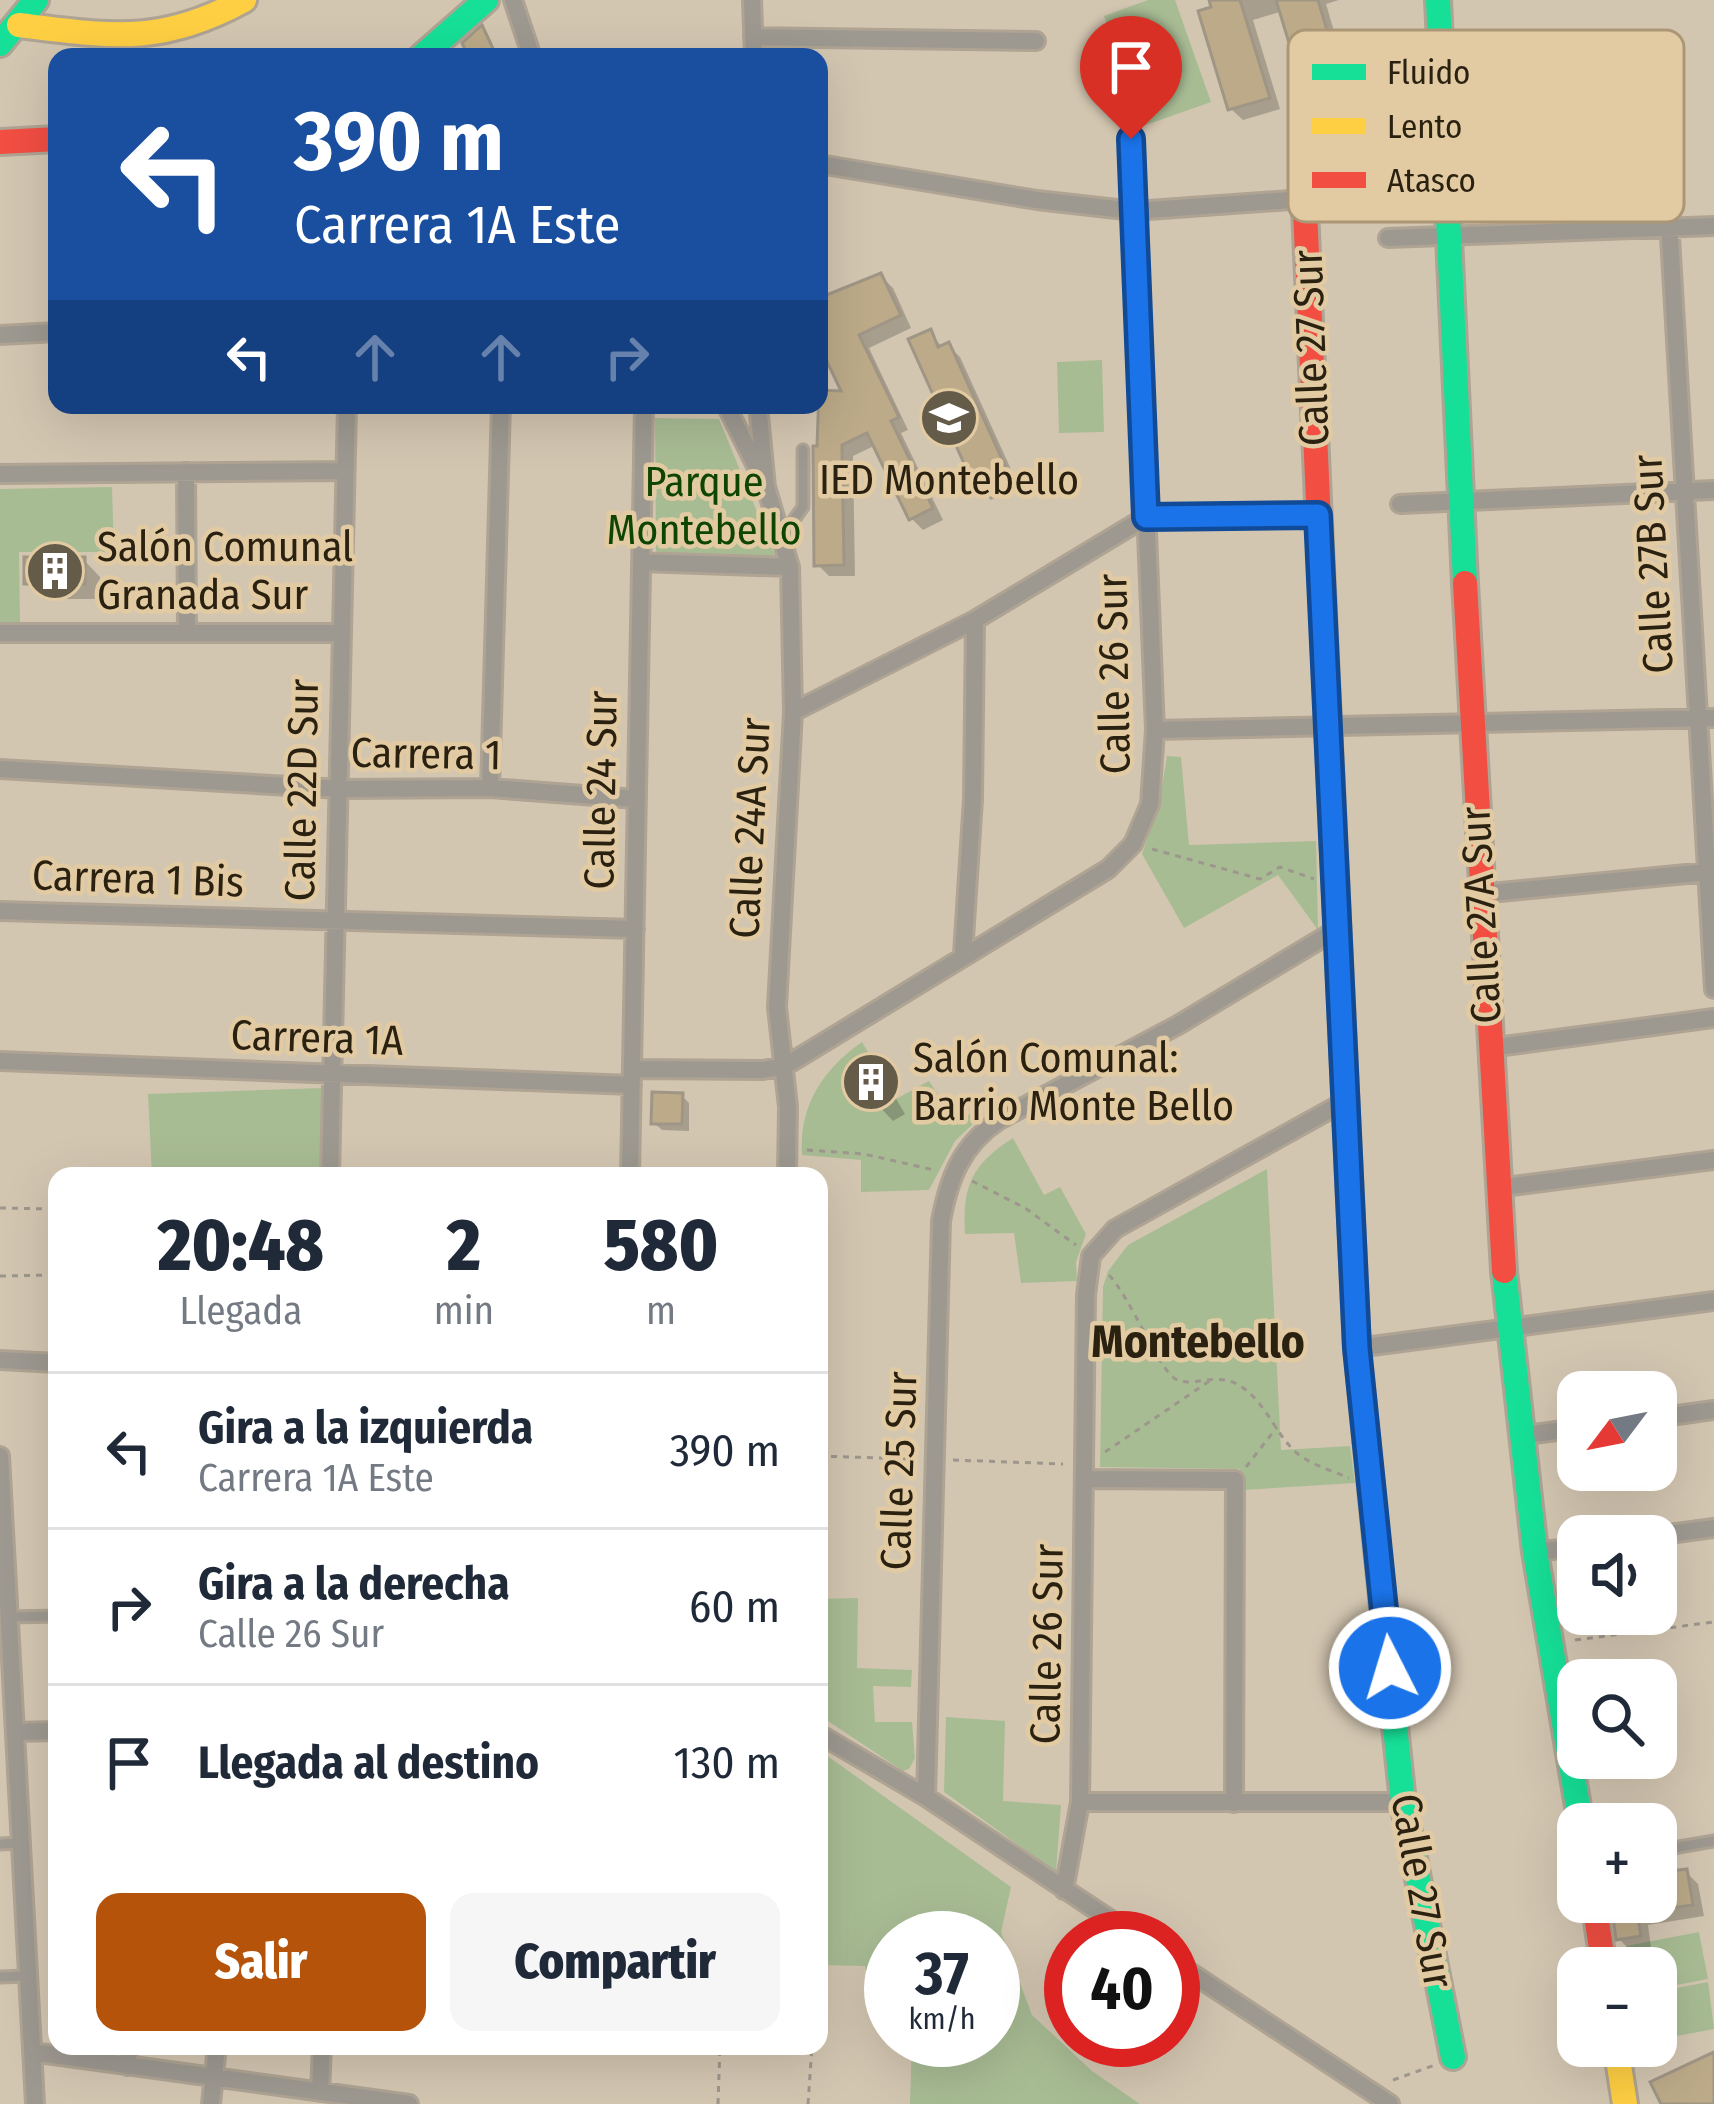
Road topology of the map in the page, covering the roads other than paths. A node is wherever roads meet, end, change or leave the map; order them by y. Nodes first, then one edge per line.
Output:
1 (36, 0) edge
2 (244, 0) edge
3 (486, 0) edge
4 (513, 0) edge
5 (752, 0) edge
6 (1438, 0) edge
7 (19, 25) junction
8 (1439, 30) edge
9 (753, 37) junction
10 (1036, 41) dead end
11 (0, 44) edge
12 (431, 48) edge
13 (529, 48) edge
14 (754, 48) edge
15 (48, 139) edge
16 (1131, 139) dead end
17 (0, 142) edge
18 (828, 165) edge
19 (1288, 200) edge
20 (1134, 211) junction
21 (1306, 222) edge
22 (1448, 222) edge
23 (1669, 222) edge
24 (1714, 226) edge
25 (1669, 228) junction
26 (1449, 236) junction
27 (1388, 238) dead end
28 (48, 332) edge
29 (0, 335) edge
30 (346, 414) edge
31 (501, 414) edge
32 (644, 414) edge
33 (730, 414) edge
34 (759, 414) edge
35 (802, 450) dead end
36 (345, 471) junction
37 (187, 472) junction
38 (0, 475) edge
39 (766, 487) junction
40 (1714, 490) edge
41 (1685, 491) junction
42 (1461, 501) junction
43 (1400, 504) dead end
44 (1318, 515) junction
45 (1146, 517) junction
46 (782, 538) junction
47 (641, 562) junction
48 (790, 567) junction
49 (975, 620) junction
50 (0, 633) edge
51 (187, 633) junction
52 (341, 633) junction
53 (793, 712) junction
54 (1706, 718) edge
55 (1471, 723) junction
56 (1327, 727) junction
57 (1155, 730) junction
58 (0, 769) edge
59 (490, 788) junction
60 (341, 789) junction
61 (636, 799) junction
62 (1707, 872) junction
63 (1480, 894) junction
64 (0, 911) edge
65 (335, 921) junction
66 (634, 929) junction
67 (1336, 930) junction
68 (1713, 950) edge
69 (963, 954) junction
70 (1714, 988) edge
71 (1714, 1018) edge
72 (1489, 1048) junction
73 (0, 1061) edge
74 (785, 1066) junction
75 (332, 1076) junction
76 (632, 1077) junction
77 (1344, 1102) junction
78 (1714, 1160) edge
79 (331, 1167) edge
80 (630, 1167) edge
81 (788, 1167) edge
82 (1497, 1188) junction
83 (1714, 1301) edge
84 (1508, 1330) junction
85 (1357, 1348) junction
86 (0, 1360) edge
87 (48, 1363) edge
88 (1714, 1410) edge
89 (1677, 1415) edge
90 (1557, 1431) edge
91 (1519, 1436) junction
92 (0, 1456) edge
93 (1086, 1472) junction
94 (1714, 1528) edge
95 (1677, 1533) edge
96 (1557, 1549) edge
97 (1535, 1552) junction
98 (48, 1616) edge
99 (9, 1617) junction
100 (5, 1638) edge
101 (48, 1731) edge
102 (15, 1732) junction
103 (828, 1739) edge
104 (926, 1797) junction
105 (1080, 1802) junction
106 (1403, 1802) junction
107 (1234, 1803) junction
108 (1577, 1803) edge
109 (1714, 1841) edge
110 (21, 1843) junction
111 (0, 1844) edge
112 (1677, 1847) edge
113 (1064, 1890) junction
114 (1096, 1911) edge
115 (28, 1976) junction
116 (0, 1977) edge
117 (1200, 1979) edge
118 (32, 2052) junction
119 (48, 2054) edge
120 (53, 2055) edge
121 (129, 2055) edge
122 (216, 2055) edge
123 (322, 2055) edge
124 (1454, 2057) road end
125 (128, 2066) junction
126 (1619, 2067) edge
127 (214, 2078) junction
128 (320, 2092) junction
129 (35, 2104) edge
130 (211, 2104) edge
131 (409, 2104) edge
132 (1390, 2104) edge
133 (1625, 2104) edge

1 - 7 street
2 - 7 street
3 - 12 street
4 - 13 street
5 - 9 street
6 - 8 street, Calle 27A Sur
7 - 11 street
9 - 10 street
9 - 14 street
15 - 17 street
16 - 20 street, Calle 26 Sur
18 - 20 street
19 - 20 street
20 - 45 street, Calle 26 Sur
21 - 44 street, Calle 27 Sur
22 - 26 street, Calle 27A Sur
23 - 25 street, Calle 27B Sur
24 - 25 street
25 - 26 street
25 - 41 street, Calle 27B Sur
26 - 27 street
26 - 42 street, Calle 27A Sur
28 - 29 street
30 - 36 street, Calle 22D Sur
31 - 59 street
32 - 47 street, Calle 24 Sur
33 - 39 street, Calle 24A Sur
34 - 39 street, Calle 24A Sur
35 - 46 lane
36 - 37 street
36 - 52 street, Calle 22D Sur
37 - 38 street
37 - 51 street
39 - 46 street, Calle 24A Sur
40 - 41 street
41 - 42 street
41 - 54 street, Calle 27B Sur
42 - 43 street
42 - 55 street, Calle 27A Sur
44 - 45 street
44 - 56 street, Calle 27 Sur
45 - 49 street
45 - 57 street, Calle 26 Sur
46 - 48 street, Calle 24A Sur
47 - 48 street
47 - 61 street, Calle 24 Sur
48 - 53 street, Calle 24A Sur
49 - 53 street
49 - 69 street
50 - 51 street
51 - 52 street
52 - 60 street, Calle 22D Sur
53 - 74 street, Calle 24A Sur
54 - 55 street
54 - 62 street, Calle 27B Sur
55 - 56 street
55 - 63 street, Calle 27A Sur
56 - 57 street
56 - 67 street, Calle 27 Sur
57 - 69 street, Calle 26 Sur
58 - 60 street, Carrera 1
59 - 60 street, Carrera 1
59 - 61 street, Carrera 1
60 - 65 street, Calle 22D Sur
61 - 66 street, Calle 24 Sur
62 - 63 street
62 - 68 street, Calle 27B Sur
63 - 72 street, Calle 27A Sur
64 - 65 street, Carrera 1 Bis
65 - 66 street, Carrera 1 Bis
65 - 75 street, Calle 22D Sur
66 - 76 street, Calle 24 Sur
67 - 77 street, Calle 27 Sur
67 - 104 street, Calle 25 Sur
68 - 70 street, Calle 27B Sur
69 - 74 street
71 - 72 street
72 - 82 street, Calle 27A Sur
73 - 75 street, Carrera 1A
74 - 76 street, Carrera 1A
74 - 81 street, Calle 24A Sur
75 - 76 street, Carrera 1A
75 - 79 street, Calle 22D Sur
76 - 80 street, Calle 24 Sur
77 - 85 street, Calle 27 Sur
77 - 93 street, Calle 26 Sur
78 - 82 street
82 - 84 street, Calle 27A Sur
83 - 84 street
84 - 85 street
84 - 91 street, Calle 27A Sur
85 - 106 street, Calle 27 Sur
86 - 87 street
88 - 89 street
90 - 91 street
91 - 97 street, Calle 27A Sur
92 - 99 street
93 - 105 street, Calle 26 Sur
93 - 107 street
94 - 95 street
96 - 97 street
97 - 108 street, Calle 27A Sur
98 - 99 lane
99 - 100 street
100 - 102 street
101 - 102 street
102 - 110 street
103 - 104 street
104 - 113 street
105 - 107 street
105 - 113 street, Calle 26 Sur
106 - 107 street
106 - 124 street, Calle 27 Sur
109 - 112 lane
110 - 111 lane
110 - 115 street
113 - 114 street
115 - 116 lane
115 - 118 street
117 - 132 street
118 - 119 street
118 - 129 street
120 - 125 street
121 - 125 street
122 - 127 street
123 - 128 street
125 - 127 street
126 - 133 street
127 - 128 street
127 - 130 street
128 - 131 street

